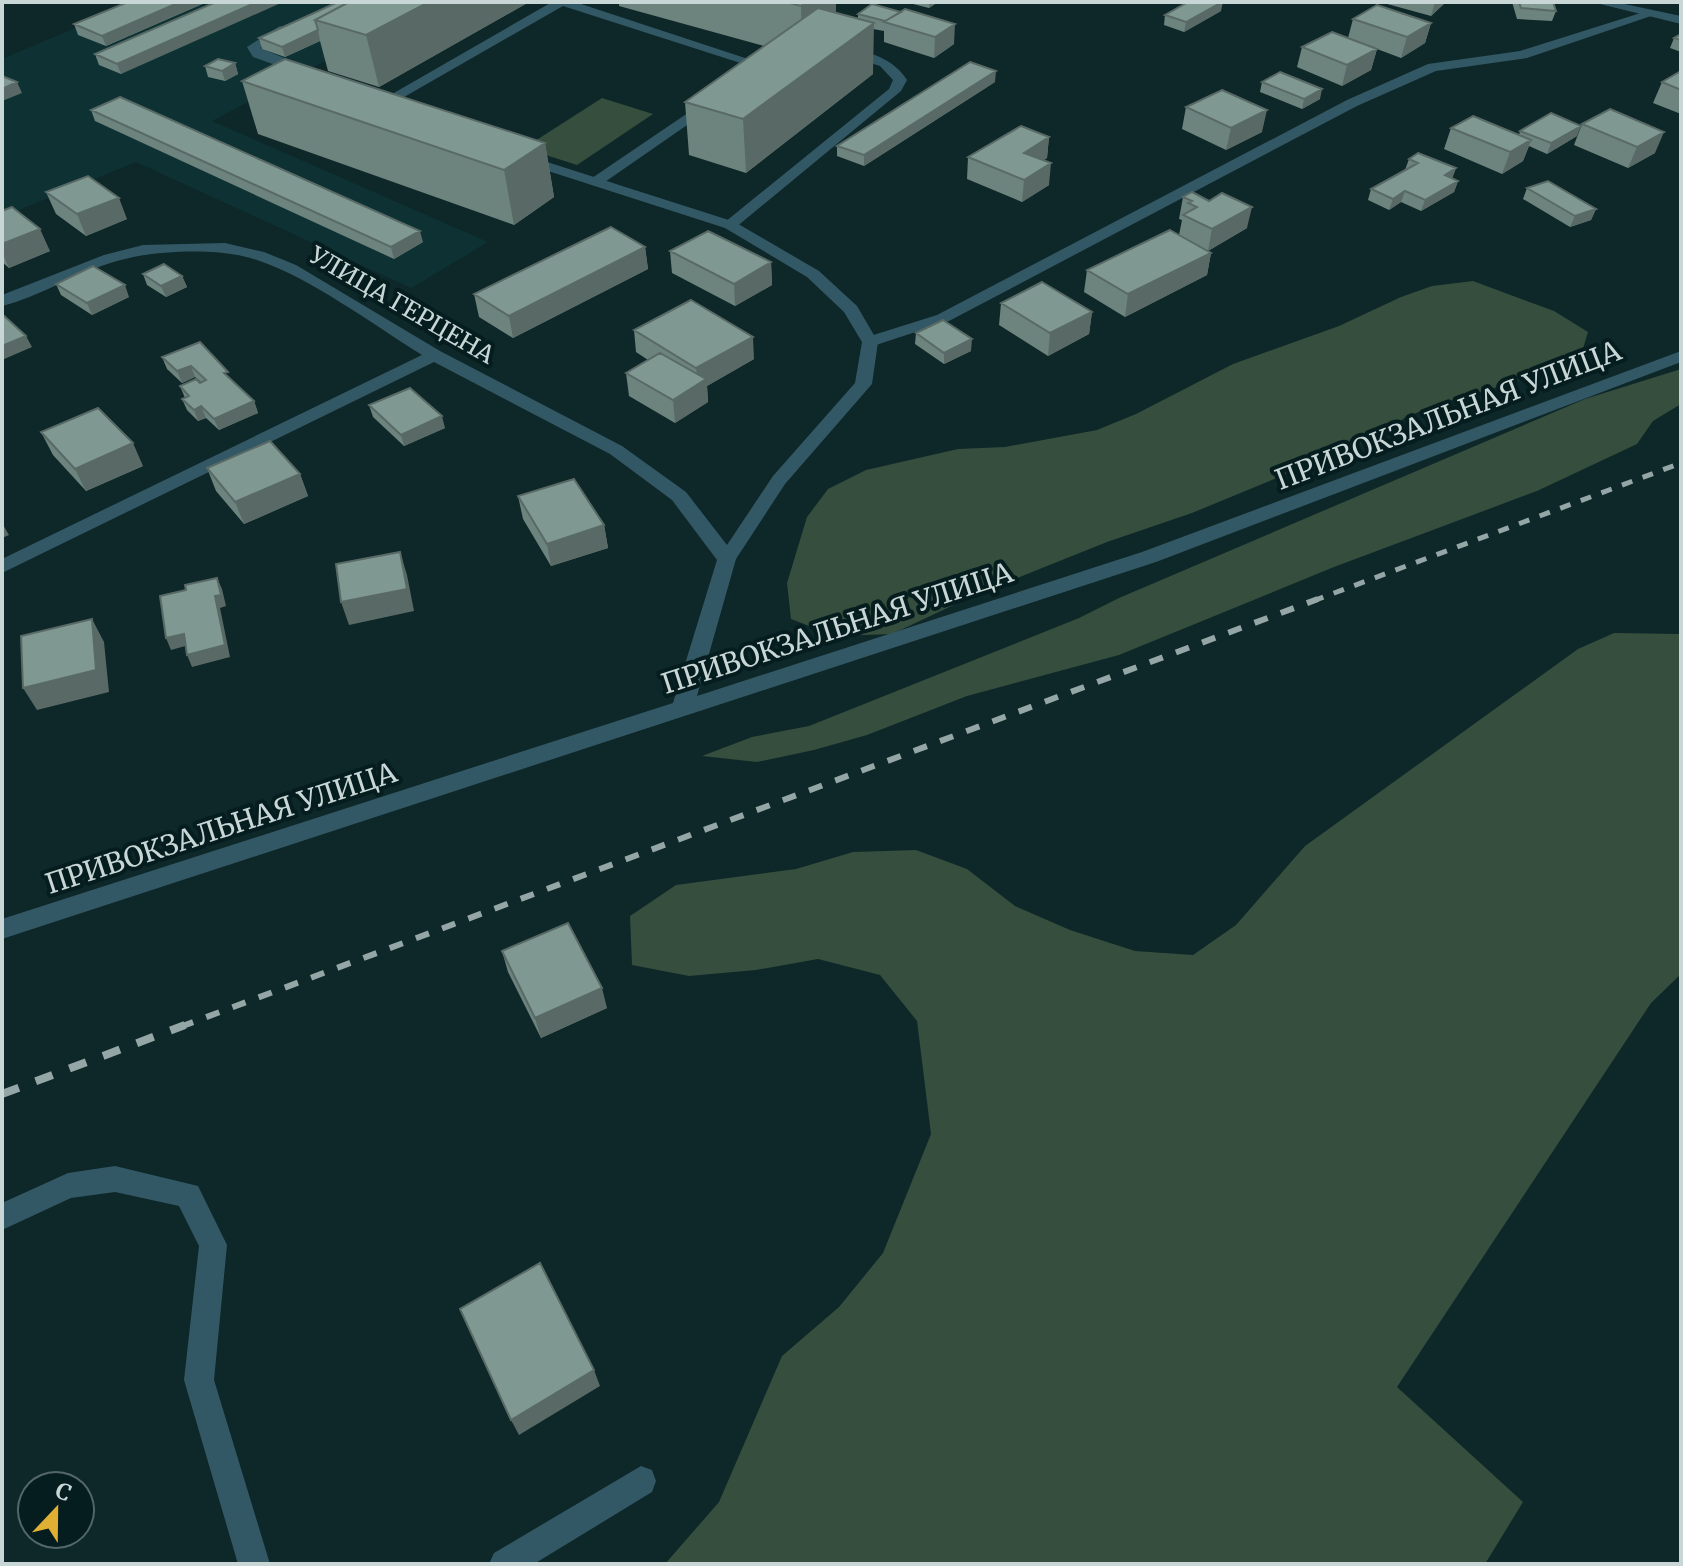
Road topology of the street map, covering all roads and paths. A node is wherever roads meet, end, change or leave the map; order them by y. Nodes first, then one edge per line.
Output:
1 (561, 2) edge
2 (1598, 2) edge
3 (1651, 14) junction
4 (1681, 20) edge
5 (292, 25) edge
6 (842, 50) edge
7 (753, 75) edge
8 (301, 91) edge
9 (716, 100) edge
10 (397, 120) edge
11 (500, 151) edge
12 (597, 181) junction
13 (730, 225) junction
14 (2, 301) edge
15 (870, 342) junction
16 (434, 355) junction
17 (1681, 356) edge
18 (727, 559) junction
19 (2, 567) edge
20 (683, 706) junction
21 (2, 929) edge
22 (2, 1217) edge
23 (641, 1481) dead end
24 (254, 1564) edge
25 (505, 1564) edge

1 - 7 street
1 - 10 street
2 - 3 street
3 - 4 street
3 - 15 street
5 - 8 street
6 - 13 street
9 - 12 street
11 - 12 street
12 - 13 street
13 - 15 street
14 - 16 street, УЛИЦА ГЕРЦЕНА
15 - 18 street
16 - 18 street, УЛИЦА ГЕРЦЕНА
16 - 19 street
17 - 20 street, ПРИВОКЗАЛЬНАЯ УЛИЦА
18 - 20 street
20 - 21 street, ПРИВОКЗАЛЬНАЯ УЛИЦА
22 - 24 street
23 - 25 street

